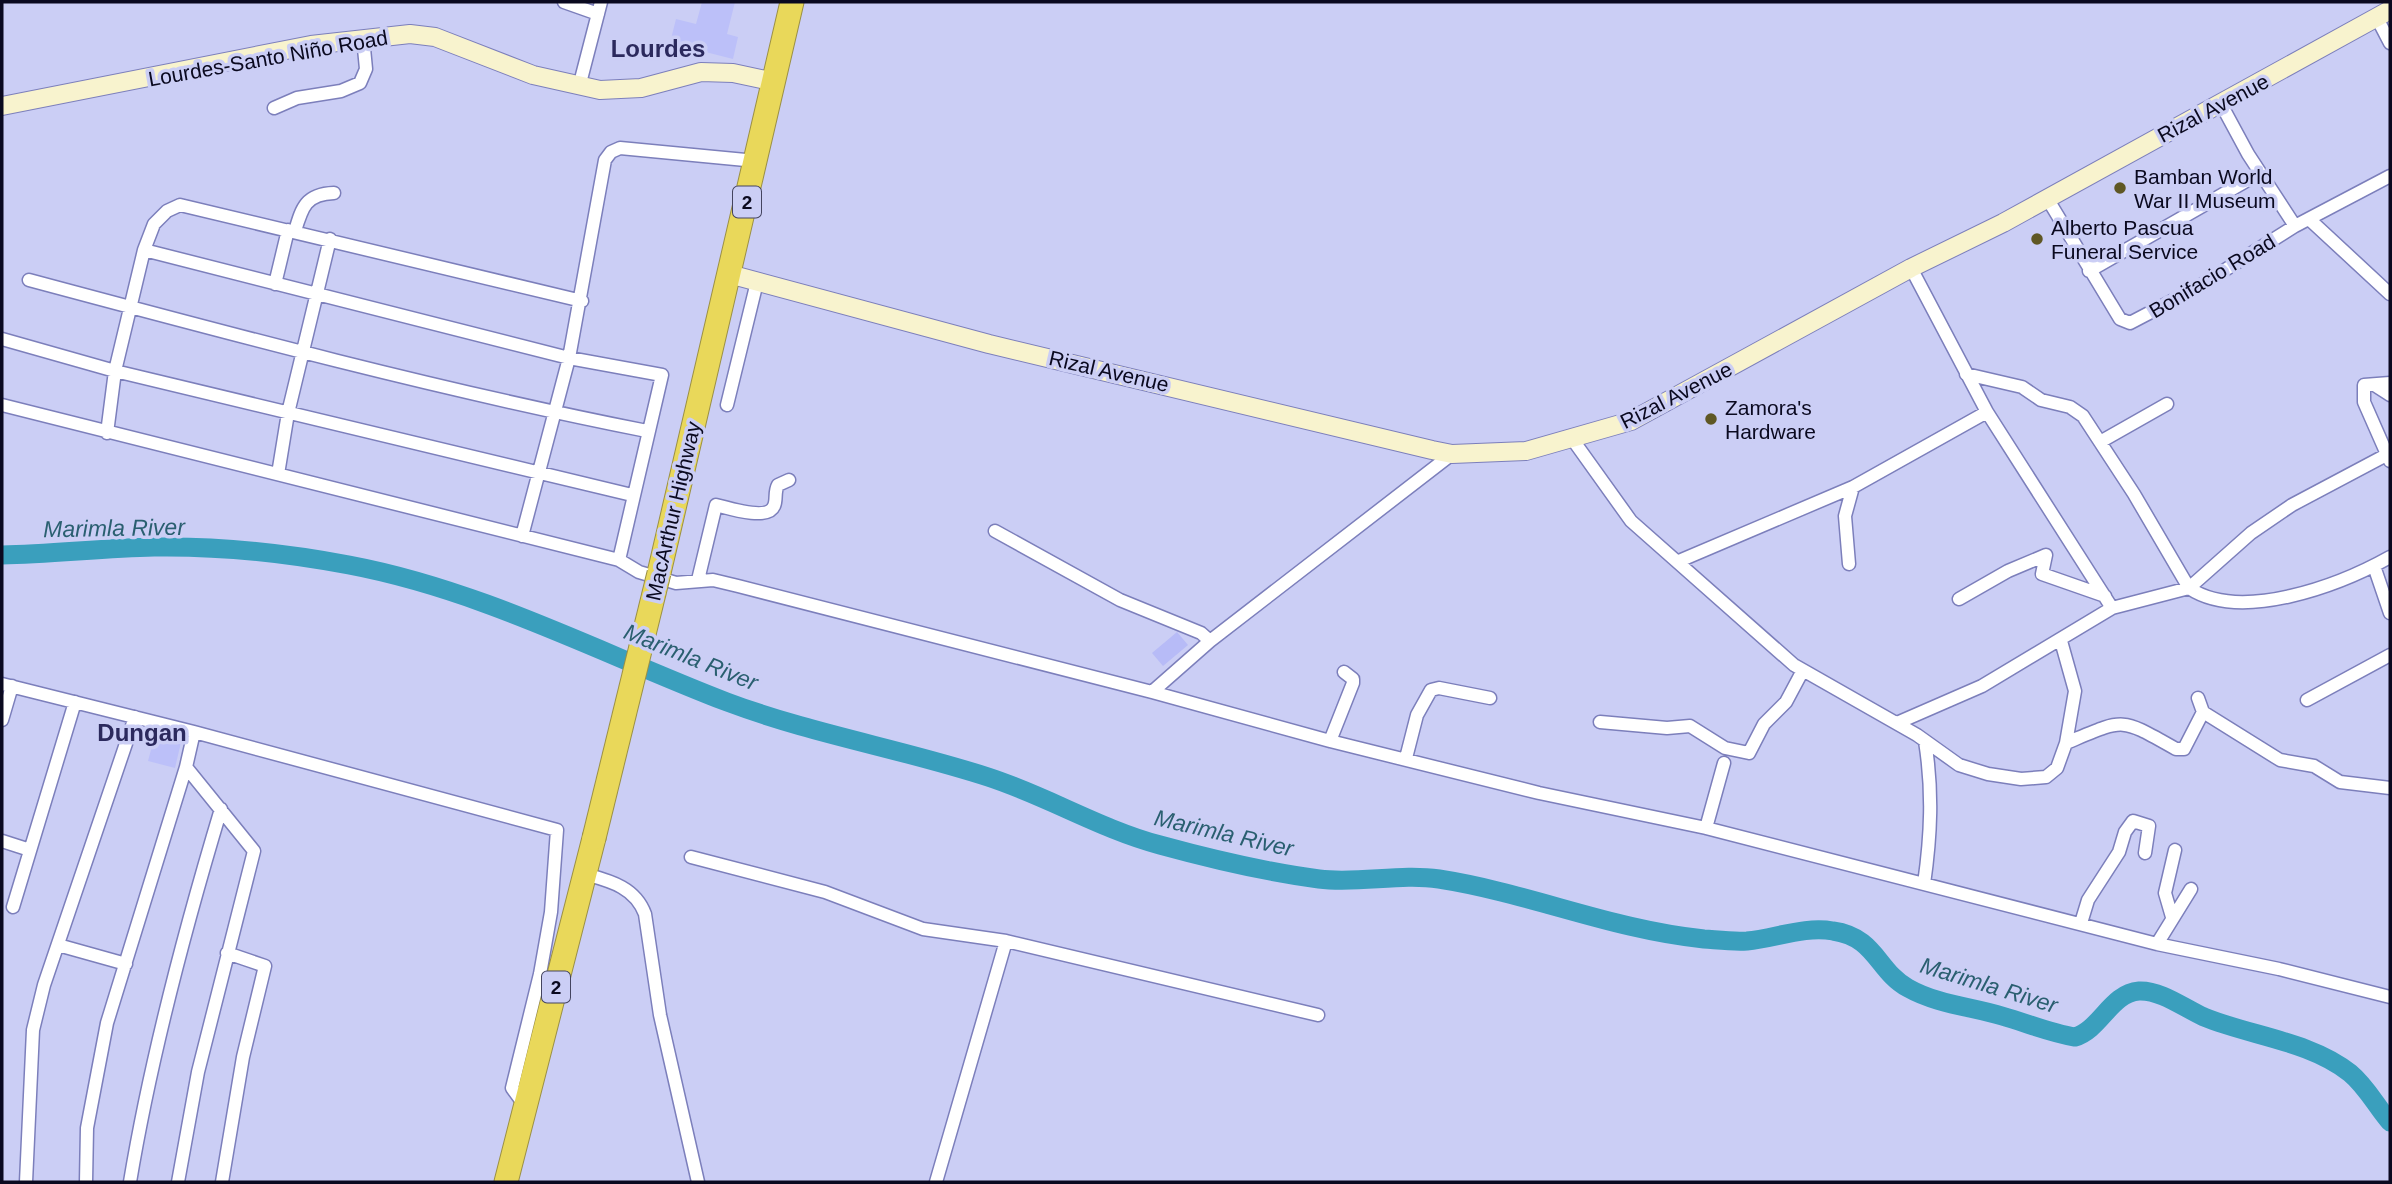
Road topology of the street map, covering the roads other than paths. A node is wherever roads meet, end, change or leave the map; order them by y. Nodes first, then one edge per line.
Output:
1 (564, 2) edge
2 (792, 2) edge
3 (599, 8) edge
4 (2384, 14) edge
5 (363, 38) junction
6 (2390, 43) edge
7 (775, 82) junction
8 (579, 87) junction
9 (2221, 104) junction
10 (2, 106) edge
11 (274, 108) dead end
12 (756, 161) junction
13 (2260, 173) junction
14 (2390, 176) edge
15 (334, 193) dead end
16 (2047, 198) junction
17 (2309, 219) junction
18 (2295, 226) junction
19 (291, 231) junction
20 (330, 239) junction
21 (144, 250) junction
22 (1911, 268) junction
23 (2089, 271) junction
24 (729, 274) junction
25 (29, 280) dead end
26 (757, 282) junction
27 (275, 284) junction
28 (2390, 294) edge
29 (317, 296) junction
30 (582, 301) junction
31 (130, 307) junction
32 (2, 339) edge
33 (304, 352) junction
34 (569, 358) junction
35 (115, 371) junction
36 (1966, 374) junction
37 (2390, 383) edge
38 (2376, 387) junction
39 (2390, 395) edge
40 (2167, 404) dead end
41 (2, 405) edge
42 (727, 405) dead end
43 (1986, 412) junction
44 (288, 413) junction
45 (556, 413) junction
46 (647, 431) junction
47 (107, 433) junction
48 (1573, 440) junction
49 (2100, 442) junction
50 (1452, 454) junction
51 (2389, 456) edge
52 (541, 472) junction
53 (278, 474) junction
54 (789, 480) dead end
55 (1853, 487) junction
56 (632, 495) junction
57 (995, 531) dead end
58 (522, 536) junction
59 (2390, 557) edge
60 (619, 559) junction
61 (1679, 561) junction
62 (1849, 565) dead end
63 (2374, 566) junction
64 (698, 580) junction
65 (2189, 588) junction
66 (2105, 596) junction
67 (1959, 599) dead end
68 (2112, 608) junction
69 (2390, 613) edge
70 (1210, 641) junction
71 (2061, 641) junction
72 (2390, 655) edge
73 (1344, 672) dead end
74 (1802, 672) junction
75 (7, 685) edge
76 (1152, 692) junction
77 (1490, 698) dead end
78 (2197, 698) dead end
79 (2307, 700) dead end
80 (75, 702) junction
81 (2203, 712) junction
82 (135, 717) junction
83 (2, 720) edge
84 (1600, 722) dead end
85 (1896, 723) junction
86 (194, 732) junction
87 (1330, 741) junction
88 (1925, 741) junction
89 (2066, 743) junction
90 (1406, 758) junction
91 (1724, 763) dead end
92 (186, 767) junction
93 (2390, 788) edge
94 (221, 809) junction
95 (1706, 828) junction
96 (2, 841) edge
97 (30, 850) junction
98 (2175, 850) dead end
99 (2144, 853) dead end
100 (691, 857) dead end
101 (585, 874) junction
102 (1924, 884) junction
103 (2191, 889) dead end
104 (13, 907) dead end
105 (2172, 917) junction
106 (2081, 923) junction
107 (1006, 941) junction
108 (2157, 944) junction
109 (58, 945) junction
110 (227, 953) junction
111 (126, 964) junction
112 (2390, 998) edge
113 (1318, 1015) dead end
114 (526, 1108) junction
115 (26, 1182) edge
116 (86, 1182) edge
117 (130, 1182) edge
118 (178, 1182) edge
119 (222, 1182) edge
120 (506, 1182) edge
121 (698, 1182) edge
122 (936, 1182) edge

1 - 3 street
2 - 7 highway, MacArthur Highway / 2
3 - 8 street
4 - 6 street
4 - 9 street, Rizal Avenue
5 - 8 street, Lourdes-Santo Niño Road
5 - 10 street, Lourdes-Santo Niño Road
5 - 11 street
7 - 8 street, Lourdes-Santo Niño Road
7 - 12 highway, MacArthur Highway / 2
9 - 13 street
9 - 16 street, Rizal Avenue
12 - 24 highway, MacArthur Highway / 2
12 - 30 street
13 - 18 street
13 - 23 street
14 - 17 street, Bonifacio Road
15 - 19 street
16 - 22 street, Rizal Avenue
16 - 23 street, Bonifacio Road
17 - 18 street, Bonifacio Road
17 - 28 street
18 - 23 street, Bonifacio Road
19 - 20 street
19 - 21 street
19 - 27 street
20 - 29 street
20 - 30 street
21 - 27 street
21 - 31 street
22 - 36 street
22 - 48 street, Rizal Avenue
24 - 26 street, Rizal Avenue
24 - 101 highway, MacArthur Highway / 2, bridge
25 - 31 street
26 - 42 street
26 - 50 street, Rizal Avenue
27 - 29 street
29 - 33 street
29 - 34 street
30 - 34 street
31 - 33 street
31 - 35 street
32 - 35 street
33 - 44 street
33 - 45 street
34 - 45 street
34 - 46 street
35 - 44 street
35 - 47 street
36 - 43 street
36 - 49 street
37 - 38 street
38 - 39 street
38 - 51 street
40 - 49 street
41 - 47 street
43 - 55 street
43 - 66 street
44 - 52 street
44 - 53 street
45 - 46 street
45 - 52 street
46 - 56 street
47 - 53 street
48 - 50 street, Rizal Avenue
48 - 61 street
49 - 65 street
50 - 70 street
51 - 65 street
52 - 56 street
52 - 58 street
53 - 58 street
54 - 64 street
55 - 61 street
55 - 62 street
56 - 60 street
57 - 70 street
58 - 60 street
59 - 63 street
60 - 64 street
61 - 74 street
63 - 65 street
63 - 69 street
64 - 76 street
65 - 68 street
66 - 67 street
66 - 68 street
68 - 71 street
70 - 76 street
71 - 85 street
71 - 89 street
72 - 79 street
73 - 87 street
74 - 84 street
74 - 85 street
75 - 80 street
75 - 83 street
76 - 87 street
77 - 90 street
78 - 81 street
80 - 82 street
80 - 97 street
81 - 89 street
81 - 93 street
82 - 86 street
82 - 109 street
85 - 88 street
86 - 92 street
86 - 114 street
87 - 90 street
88 - 89 street
88 - 102 street
90 - 95 street
91 - 95 street
92 - 94 street
92 - 111 street
94 - 110 street
94 - 117 street
95 - 102 street
96 - 97 street
97 - 104 street
98 - 105 street
99 - 106 street
100 - 107 street
101 - 114 highway, MacArthur Highway / 2
101 - 121 street
102 - 106 street
103 - 105 street
105 - 108 street
106 - 108 street
107 - 113 street
107 - 122 street
108 - 112 street
109 - 111 street
109 - 115 street
110 - 118 street
110 - 119 street
111 - 116 street
114 - 120 highway, MacArthur Highway / 2

